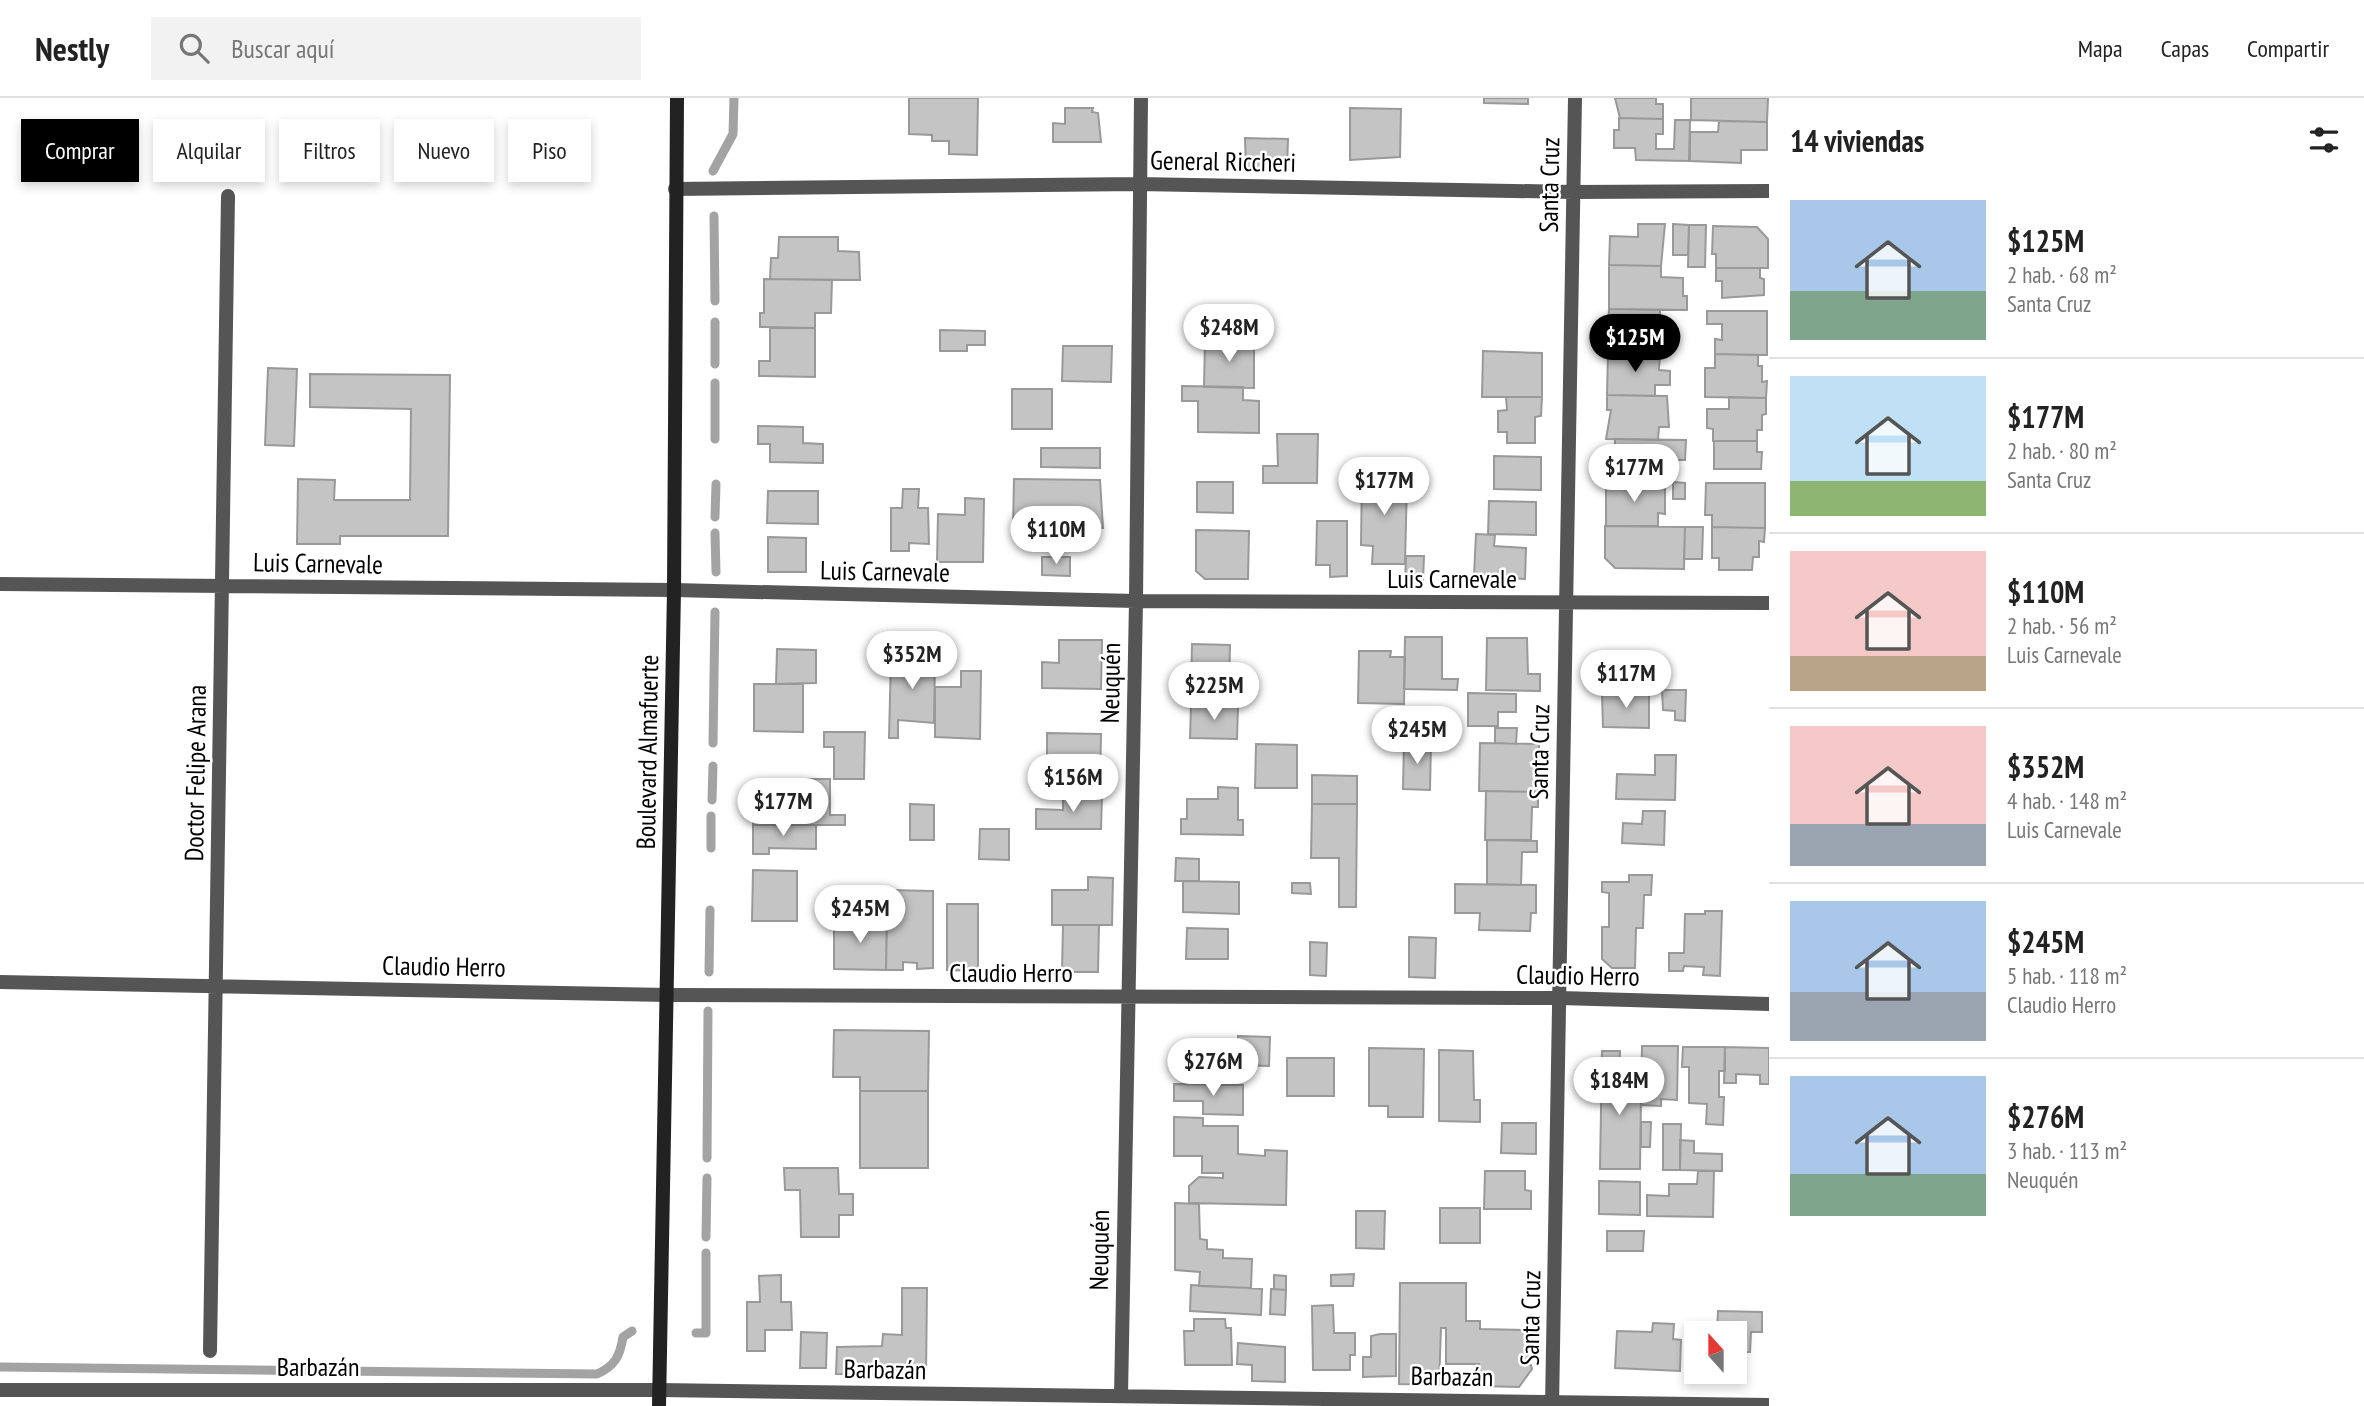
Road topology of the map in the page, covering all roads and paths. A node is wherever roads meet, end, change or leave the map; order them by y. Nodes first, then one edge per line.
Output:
1 (677, 98) edge
2 (1141, 98) edge
3 (1575, 98) edge
4 (1139, 184) junction
5 (675, 189) junction
6 (1769, 191) edge
7 (1573, 192) junction
8 (229, 196) dead end
9 (0, 584) edge
10 (222, 586) junction
11 (674, 590) junction
12 (1136, 601) junction
13 (1769, 603) edge
14 (1565, 604) junction
15 (0, 982) edge
16 (217, 986) junction
17 (668, 995) junction
18 (1128, 997) junction
19 (1560, 998) junction
20 (1769, 1004) edge
21 (210, 1351) dead end
22 (0, 1390) edge
23 (209, 1390) junction
24 (659, 1390) junction
25 (1121, 1396) junction
26 (1552, 1404) edge
27 (1769, 1405) edge
28 (209, 1406) edge
29 (659, 1406) edge

1 - 5 main road, Boulevard Almafuerte
2 - 4 street, Neuquén
3 - 7 street, Santa Cruz
4 - 5 street, General Riccheri
4 - 7 street, General Riccheri
4 - 12 street, Neuquén
5 - 11 main road, Boulevard Almafuerte
6 - 7 street, General Riccheri
7 - 14 street, Santa Cruz
8 - 10 street, Doctor Felipe Arana
9 - 10 street, Luis Carnevale
10 - 11 street, Luis Carnevale
10 - 16 street, Doctor Felipe Arana
11 - 12 street, Luis Carnevale
11 - 17 main road, Boulevard Almafuerte
12 - 14 street, Luis Carnevale
12 - 18 street, Neuquén
13 - 14 street, Luis Carnevale
14 - 19 street, Santa Cruz
15 - 16 street, Claudio Herro
16 - 17 street, Claudio Herro
16 - 21 street, Doctor Felipe Arana
17 - 18 street, Claudio Herro
17 - 24 main road, Boulevard Almafuerte
18 - 19 street, Claudio Herro
18 - 25 street, Neuquén
19 - 20 street, Claudio Herro
19 - 26 street, Santa Cruz
22 - 23 street, Barbazán
23 - 24 street, Barbazán
23 - 28 street
24 - 25 street, Barbazán
24 - 29 main road, Boulevard Almafuerte
25 - 26 street, Barbazán
26 - 27 street, Barbazán

